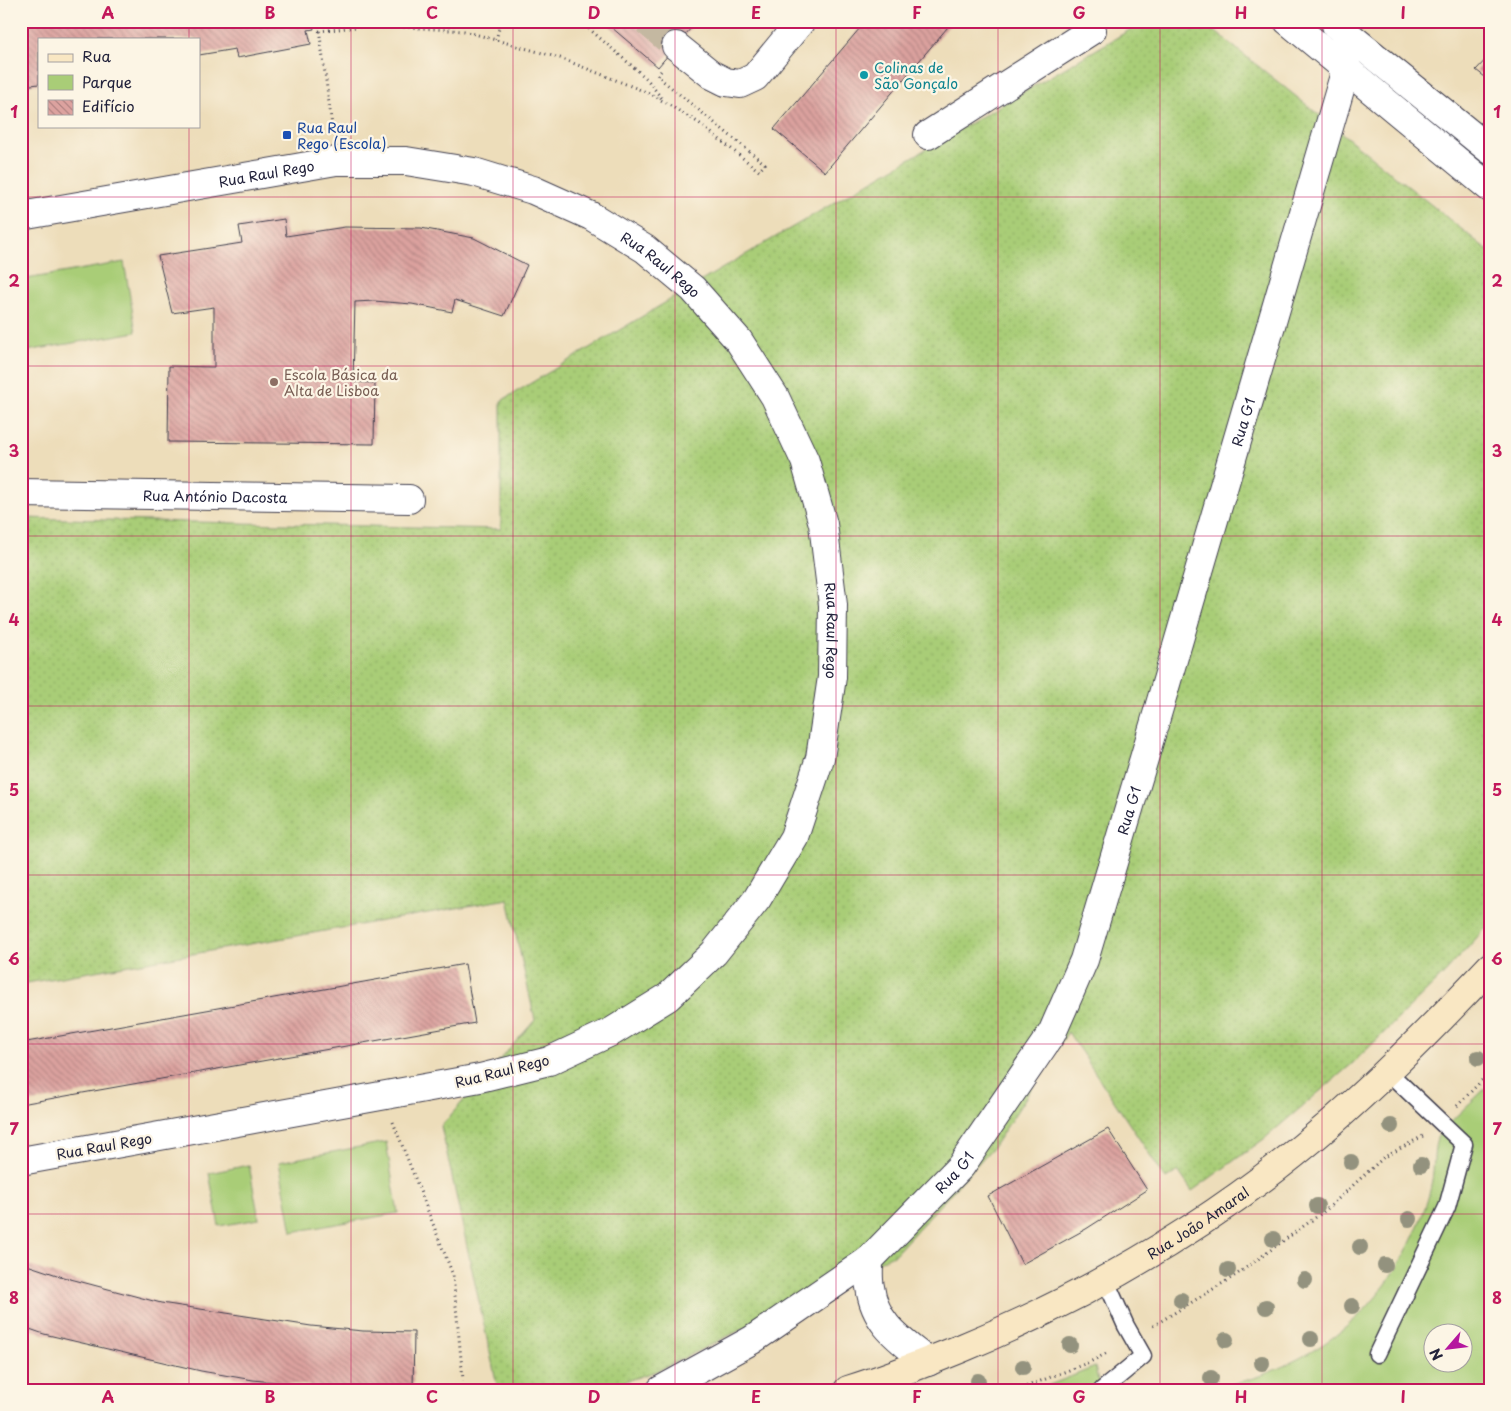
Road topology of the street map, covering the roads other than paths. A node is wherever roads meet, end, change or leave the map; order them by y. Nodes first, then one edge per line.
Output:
1 (800, 21) edge
2 (1288, 21) edge
3 (1341, 25) edge
4 (1092, 30) dead end
5 (676, 46) tunnel mouth
6 (1346, 69) junction
7 (928, 135) dead end
8 (1490, 150) edge
9 (1490, 188) edge
10 (21, 216) edge
11 (21, 493) edge
12 (409, 498) dead end
13 (1490, 967) edge
14 (1388, 1072) junction
15 (21, 1161) edge
16 (869, 1260) junction
17 (1105, 1279) junction
18 (1377, 1354) dead end
19 (928, 1362) junction
20 (661, 1390) edge
21 (848, 1390) edge
22 (1102, 1390) edge

1 - 5 street
2 - 6 street
3 - 6 street, Rua G1
3 - 8 street
4 - 7 street
6 - 9 street
6 - 16 street, Rua G1
10 - 15 street, Rua Raul Rego
11 - 12 street, Rua António Dacosta
13 - 14 street, Rua João Amaral
14 - 17 street, Rua João Amaral
14 - 18 lane
16 - 19 street
16 - 20 street, Rua G1
17 - 19 street, Rua João Amaral
17 - 22 lane
19 - 21 street, Rua João Amaral

